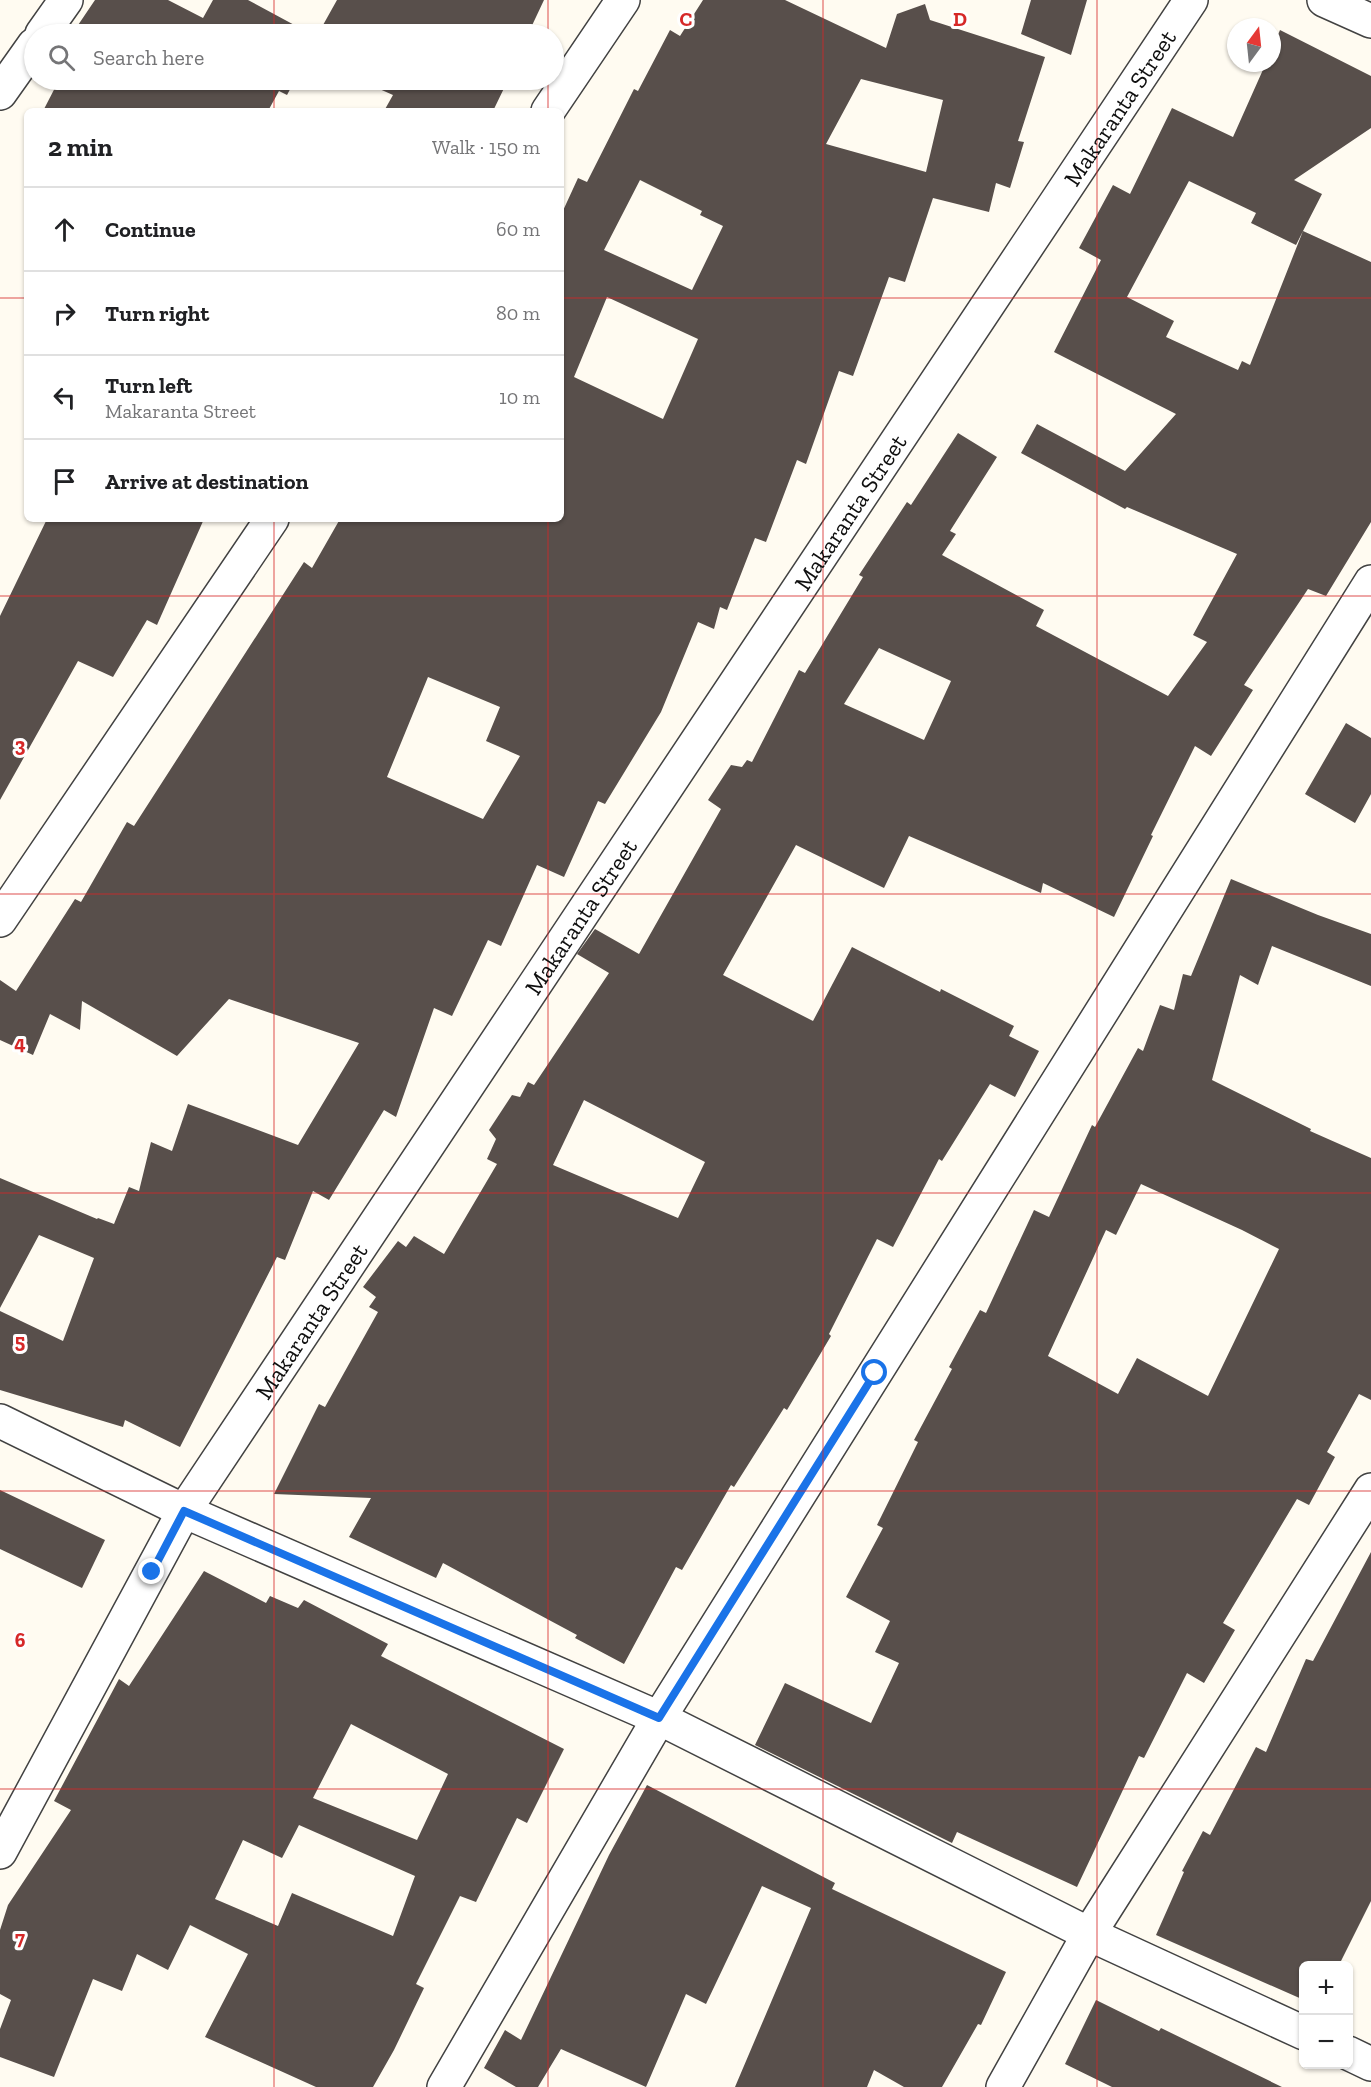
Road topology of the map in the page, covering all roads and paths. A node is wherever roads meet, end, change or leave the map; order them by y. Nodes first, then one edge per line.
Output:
1 (66, 0) edge
2 (623, 0) edge
3 (1191, 0) edge
4 (1324, 0) edge
5 (1371, 21) edge
6 (49, 24) edge
7 (24, 59) edge
8 (564, 87) edge
9 (562, 90) edge
10 (0, 93) edge
11 (550, 108) edge
12 (270, 522) edge
13 (1371, 582) edge
14 (0, 920) edge
15 (0, 1420) edge
16 (1371, 1490) edge
17 (184, 1511) junction
18 (659, 1718) junction
19 (0, 1852) edge
20 (1089, 1934) junction
21 (1299, 2030) edge
22 (1353, 2055) edge
23 (1371, 2064) edge
24 (444, 2087) edge
25 (1003, 2087) edge

1 - 6 street
2 - 8 street
3 - 17 street, Makaranta Street
4 - 5 street
7 - 10 street
9 - 11 street
12 - 14 street
13 - 18 street
15 - 17 street
16 - 20 street
17 - 18 street
17 - 19 street, Makaranta Street
18 - 20 street
18 - 24 street
20 - 21 street
20 - 25 street
22 - 23 street

